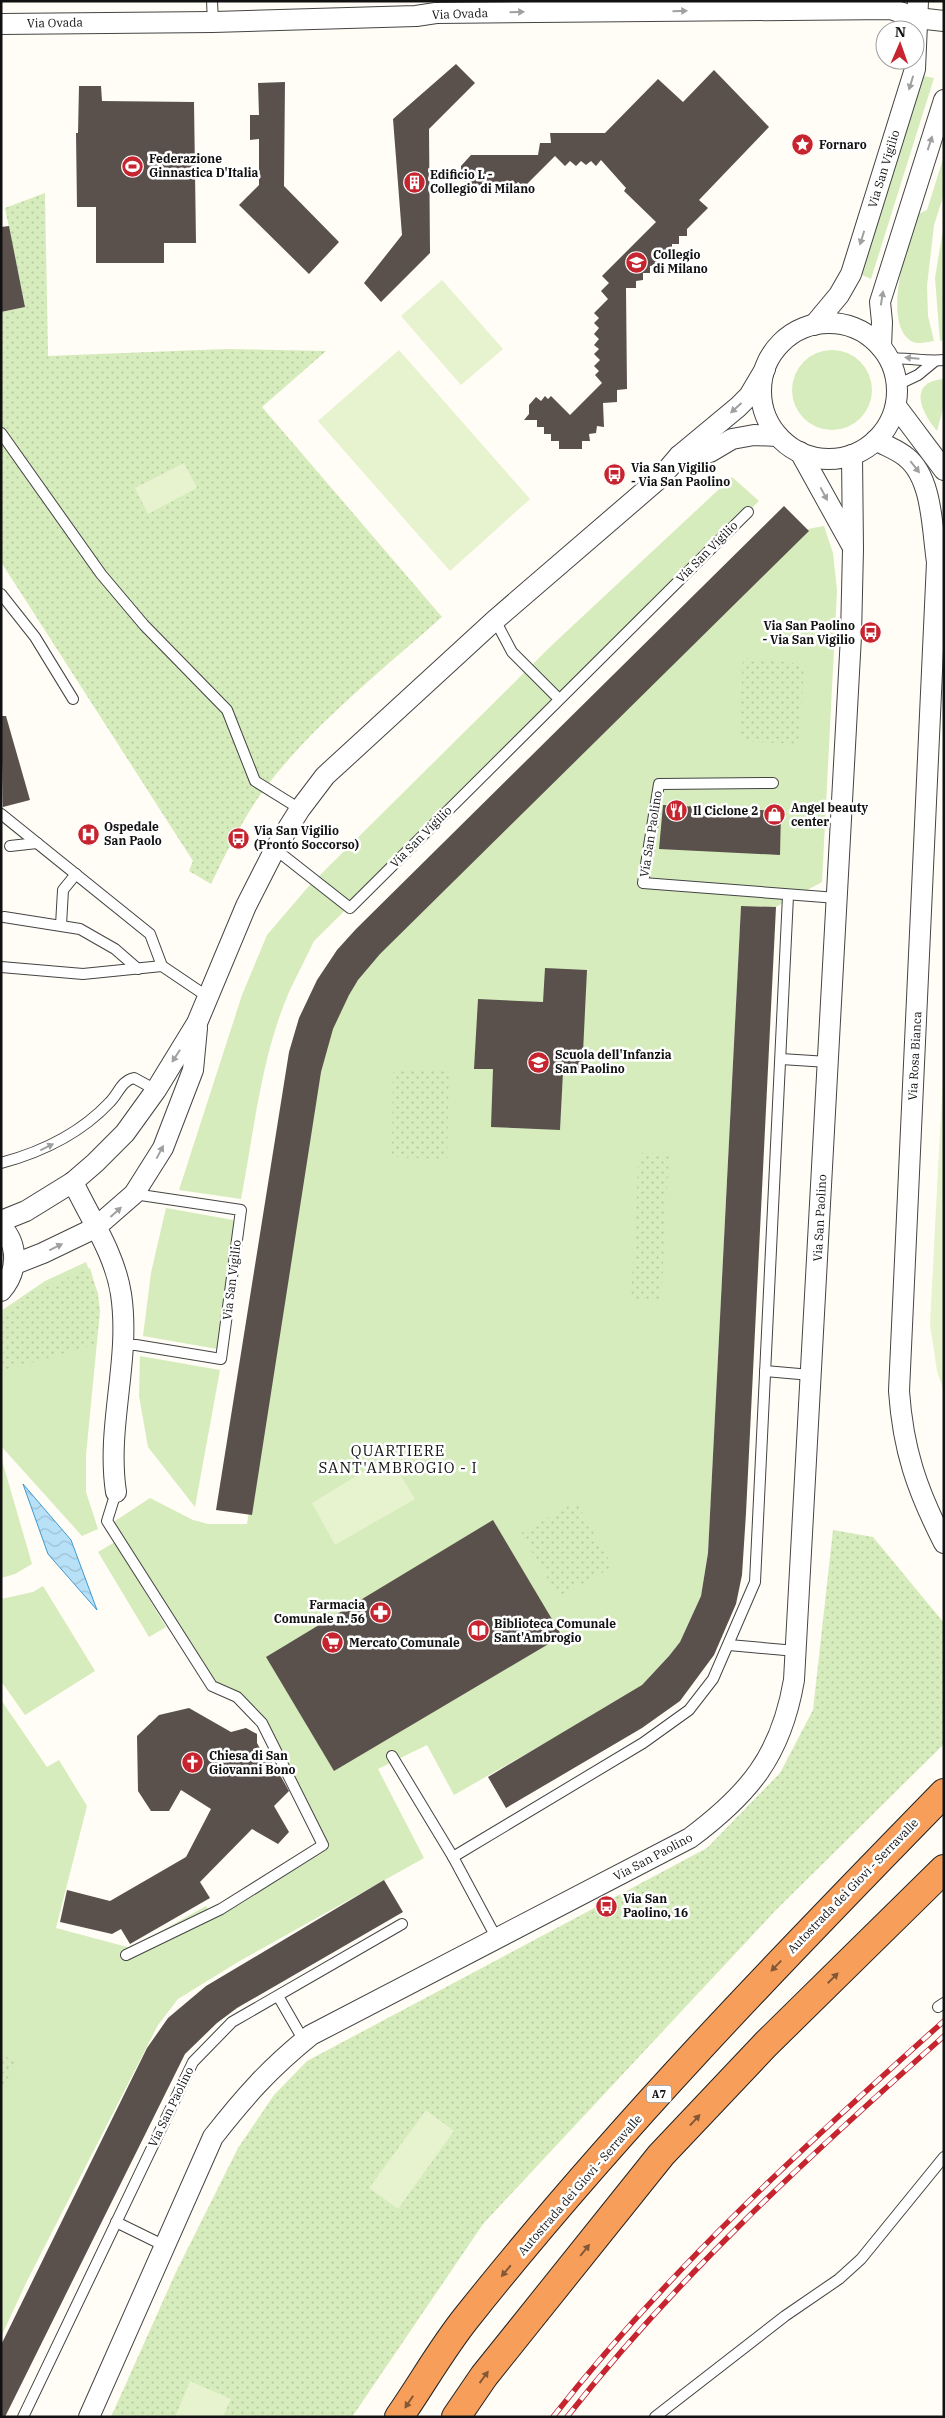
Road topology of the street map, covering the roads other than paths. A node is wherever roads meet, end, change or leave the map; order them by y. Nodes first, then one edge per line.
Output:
1 (212, 1) edge
2 (416, 9) edge
3 (918, 9) edge
4 (944, 21) edge
5 (213, 22) junction
6 (1, 24) edge
7 (944, 33) edge
8 (944, 100) edge
9 (814, 325) junction
10 (885, 353) junction
11 (940, 360) edge
12 (764, 369) junction
13 (897, 385) junction
14 (896, 406) junction
15 (1, 433) edge
16 (778, 436) junction
17 (876, 440) junction
18 (800, 452) junction
19 (852, 455) junction
20 (679, 456) junction
21 (944, 470) edge
22 (748, 512) dead end
23 (944, 531) edge
24 (853, 549) junction
25 (937, 562) junction
26 (1, 594) edge
27 (495, 620) junction
28 (72, 699) dead end
29 (559, 699) junction
30 (773, 783) dead end
31 (300, 809) junction
32 (1, 814) edge
33 (37, 843) junction
34 (10, 846) dead end
35 (275, 849) junction
36 (76, 874) junction
37 (788, 896) junction
38 (837, 898) junction
39 (4, 916) dead end
40 (61, 925) junction
41 (1, 966) edge
42 (162, 966) junction
43 (138, 969) junction
44 (208, 998) junction
45 (197, 1023) junction
46 (781, 1059) junction
47 (828, 1062) junction
48 (156, 1090) junction
49 (1, 1163) edge
50 (73, 1182) junction
51 (134, 1194) junction
52 (1, 1221) edge
53 (1, 1226) edge
54 (96, 1228) junction
55 (15, 1264) junction
56 (1, 1291) edge
57 (122, 1345) junction
58 (765, 1371) junction
59 (811, 1375) junction
60 (116, 1492) joint
61 (944, 1543) edge
62 (729, 1645) junction
63 (796, 1651) junction
64 (392, 1756) dead end
65 (944, 1793) edge
66 (453, 1857) junction
67 (944, 1869) edge
68 (402, 1924) dead end
69 (497, 1939) junction
70 (126, 1955) dead end
71 (278, 1996) junction
72 (304, 2041) junction
73 (944, 2157) edge
74 (116, 2222) junction
75 (165, 2246) junction
76 (23, 2417) edge
77 (89, 2417) edge
78 (399, 2417) edge
79 (456, 2417) edge
80 (655, 2417) edge

1 - 5 lane
2 -> 3 street, Via Ovada
2 - 5 street, Via Ovada
3 - 4 street
3 - 7 street
3 -> 9 street, Via San Vigilio
5 - 6 street, Via Ovada
10 -> 8 street, Via San Vigilio
9 - 10 street, Via San Vigilio
9 - 12 street, Via San Vigilio
11 -> 10 lane
10 - 13 street, Via San Vigilio
11 - 13 lane
12 - 16 street, Via San Vigilio
12 -> 20 street, Via San Vigilio
13 - 14 street, Via San Vigilio
14 - 17 street, Via San Vigilio
14 - 21 street
15 - 31 lane
16 - 18 street, Via San Vigilio
16 - 20 street
17 - 19 street, Via San Vigilio
17 -> 25 street, Via Rosa Bianca
18 - 19 street, Via San Vigilio
18 -> 24 street, Via San Paolino
19 - 24 street, Via San Paolino
20 - 27 street, Via San Vigilio
22 - 29 lane, Via San Vigilio
23 - 25 street, Via Rosa Bianca
24 - 38 street, Via San Paolino
25 - 61 street, Via Rosa Bianca
26 - 28 lane
27 - 29 lane
27 - 31 street, Via San Vigilio
29 - 35 lane, Via San Vigilio
30 - 37 lane, Via San Paolino
31 - 35 street, Via San Vigilio
32 - 33 lane
33 - 34 lane
33 - 36 lane
35 - 44 street, Via San Vigilio
36 - 40 lane
36 - 42 lane
37 - 38 lane, Via San Paolino
37 - 46 lane
38 - 47 street, Via San Paolino
39 - 40 lane
40 - 43 lane
41 - 43 lane
42 - 43 lane
42 - 44 lane
44 - 45 street, Via San Vigilio
45 -> 48 street, Via San Vigilio
51 -> 45 street, Via San Vigilio
46 - 47 lane
46 - 58 lane
47 - 59 street, Via San Paolino
49 -> 48 lane
48 - 50 street, Via San Vigilio
50 - 52 street, Via San Vigilio
50 - 54 street
54 -> 51 street, Via San Vigilio
51 - 57 lane, Via San Vigilio
53 - 55 street
55 -> 54 street, Via San Vigilio
54 - 57 street
55 - 56 street
57 - 60 street
58 - 59 lane
58 - 62 lane
59 - 63 street, Via San Paolino
60 - 70 lane
62 - 63 lane
62 - 66 lane
63 - 69 street, Via San Paolino
64 - 66 lane
65 -> 78 highway, Autostrada dei Giovi - Serravalle / A7
66 - 69 lane
79 -> 67 highway
68 - 71 lane, Via San Paolino
69 - 72 street, Via San Paolino
71 - 72 lane
71 - 74 lane, Via San Paolino
72 - 75 street, Via San Paolino
73 - 80 lane
74 - 75 lane
74 - 76 lane, Via San Paolino
75 - 77 street, Via San Paolino

